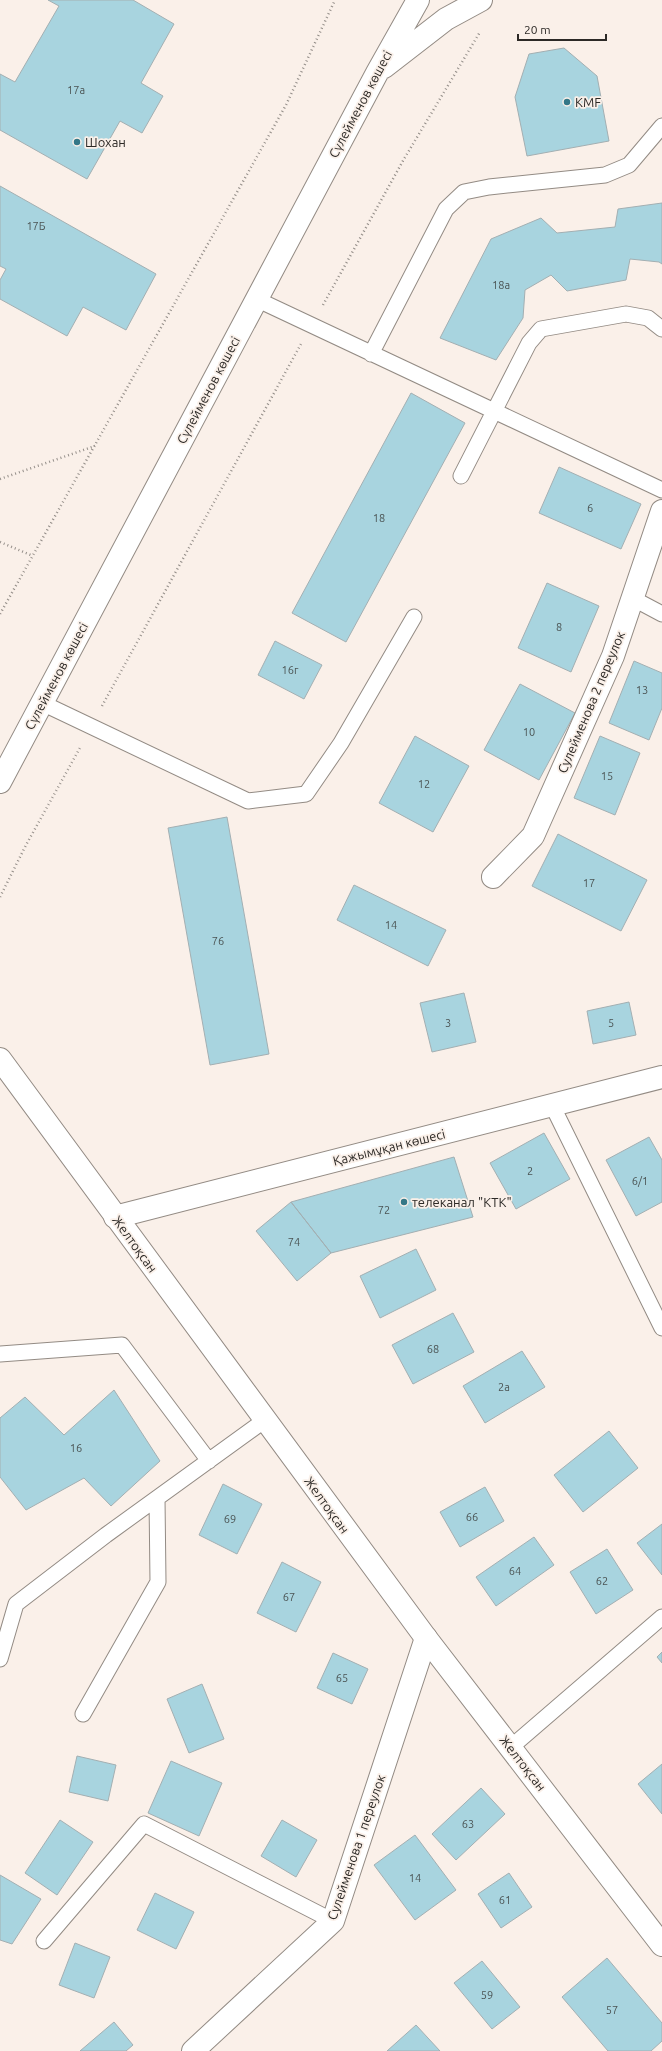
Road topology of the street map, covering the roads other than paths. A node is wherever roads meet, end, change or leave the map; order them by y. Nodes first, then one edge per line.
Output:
1 (418, 0) edge
2 (481, 0) edge
3 (377, 73) junction
4 (662, 126) edge
5 (256, 299) junction
6 (662, 329) edge
7 (371, 354) junction
8 (494, 412) junction
9 (461, 476) dead end
10 (662, 490) edge
11 (662, 511) edge
12 (632, 598) junction
13 (662, 614) edge
14 (414, 617) dead end
15 (42, 703) junction
16 (0, 782) edge
17 (493, 877) dead end
18 (0, 1059) edge
19 (662, 1077) edge
20 (552, 1105) junction
21 (115, 1217) junction
22 (662, 1328) edge
23 (0, 1354) edge
24 (265, 1420) junction
25 (209, 1460) junction
26 (157, 1498) junction
27 (662, 1617) edge
28 (426, 1638) junction
29 (0, 1659) edge
30 (83, 1714) dead end
31 (510, 1748) junction
32 (333, 1921) junction
33 (44, 1941) dead end
34 (662, 1945) edge
35 (193, 2051) edge

1 - 3 street, Сүлейменов көшесі
2 - 3 street
3 - 5 street, Сүлейменов көшесі
4 - 7 lane
5 - 7 lane
5 - 15 street, Сүлейменов көшесі
6 - 8 lane
7 - 8 lane
8 - 9 lane
8 - 10 lane
11 - 12 street, Сулейменова 2 переулок
12 - 13 lane
12 - 17 street, Сулейменова 2 переулок
14 - 15 lane
15 - 16 street, Сүлейменов көшесі
18 - 21 street, Желтоқсан
19 - 20 street, Қажымұқан көшесі
20 - 21 street, Қажымұқан көшесі
20 - 22 lane
21 - 24 street, Желтоқсан
23 - 25 lane
24 - 25 lane
24 - 28 street, Желтоқсан
25 - 26 lane
26 - 29 lane
26 - 30 lane
27 - 31 lane
28 - 31 street, Желтоқсан
28 - 32 street, Сулейменова 1 переулок
31 - 34 street, Желтоқсан
32 - 33 lane
32 - 35 street, Сулейменова 1 переулок

